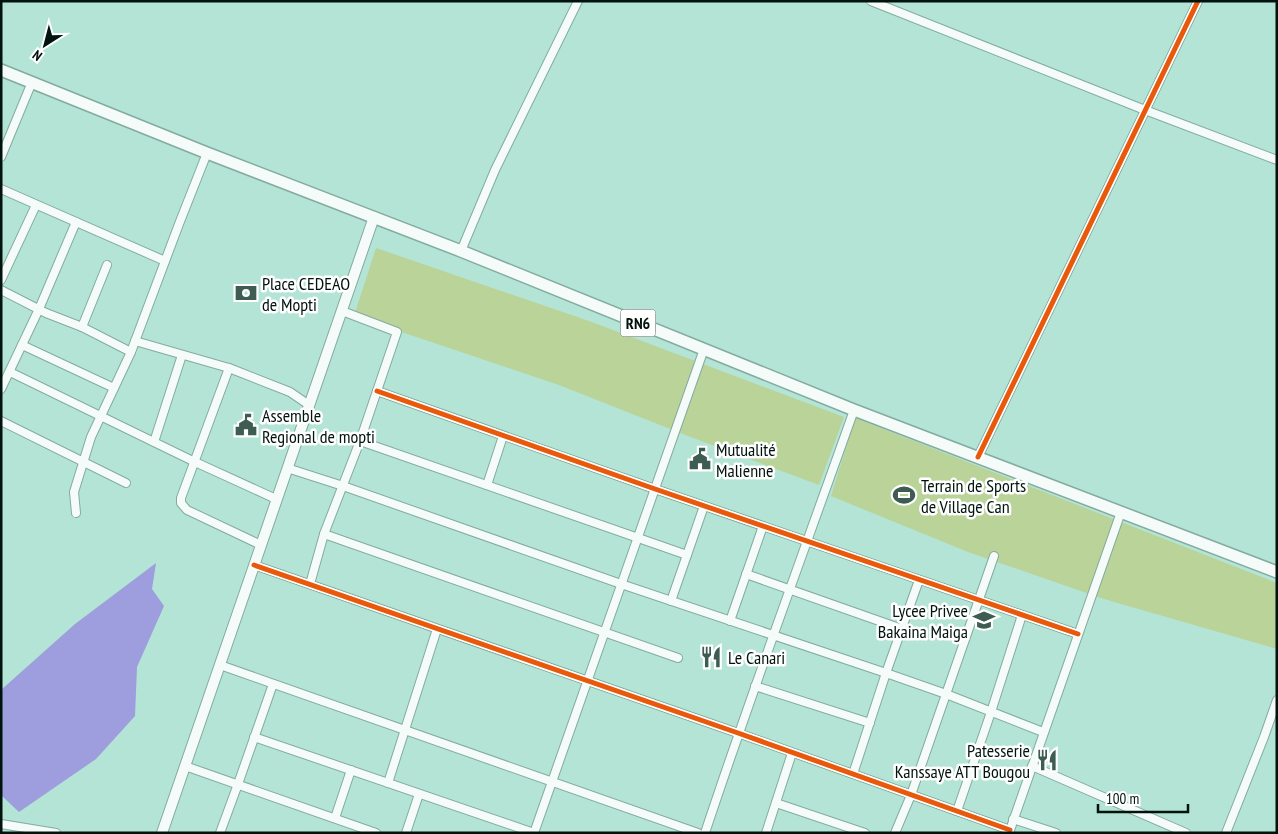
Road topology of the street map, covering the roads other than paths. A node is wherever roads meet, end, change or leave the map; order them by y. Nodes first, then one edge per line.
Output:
1 (578, 1) edge
2 (871, 1) edge
3 (1198, 1) edge
4 (1, 70) edge
5 (32, 82) junction
6 (1145, 110) junction
7 (207, 153) junction
8 (1, 157) edge
9 (1277, 160) edge
10 (1, 189) edge
11 (36, 204) junction
12 (374, 217) junction
13 (76, 222) junction
14 (461, 251) junction
15 (164, 261) junction
16 (107, 265) dead end
17 (1, 280) edge
18 (1, 290) edge
19 (39, 309) junction
20 (342, 311) junction
21 (82, 327) junction
22 (135, 341) junction
23 (22, 345) junction
24 (704, 350) junction
25 (131, 352) junction
26 (182, 355) junction
27 (229, 368) junction
28 (10, 372) junction
29 (114, 388) junction
30 (1, 389) edge
31 (377, 391) junction
32 (309, 406) junction
33 (854, 410) junction
34 (101, 416) junction
35 (1, 421) edge
36 (503, 436) junction
37 (360, 441) junction
38 (154, 442) junction
39 (978, 457) junction
40 (84, 462) junction
41 (195, 462) junction
42 (287, 468) junction
43 (126, 483) dead end
44 (487, 485) junction
45 (343, 486) junction
46 (655, 489) junction
47 (276, 499) junction
48 (704, 506) junction
49 (1121, 512) junction
50 (76, 513) dead end
51 (762, 526) junction
52 (324, 534) junction
53 (638, 538) junction
54 (807, 541) junction
55 (261, 545) junction
56 (687, 555) junction
57 (994, 556) dead end
58 (254, 565) junction
59 (1277, 572) edge
60 (746, 574) junction
61 (919, 580) junction
62 (310, 584) junction
63 (621, 584) junction
64 (790, 590) junction
65 (978, 600) junction
66 (671, 601) junction
67 (1022, 615) junction
68 (730, 621) junction
69 (438, 629) junction
70 (902, 629) junction
71 (604, 632) junction
72 (1078, 634) junction
73 (774, 636) junction
74 (678, 658) dead end
75 (220, 665) junction
76 (886, 673) junction
77 (588, 681) junction
78 (273, 684) junction
79 (755, 686) junction
80 (946, 694) junction
81 (1277, 700) edge
82 (991, 712) junction
83 (870, 724) junction
84 (405, 730) junction
85 (1043, 732) junction
86 (738, 733) junction
87 (254, 737) junction
88 (792, 753) junction
89 (185, 766) junction
90 (1032, 766) junction
91 (351, 770) junction
92 (853, 774) junction
93 (552, 782) junction
94 (388, 783) junction
95 (238, 784) junction
96 (419, 794) junction
97 (911, 795) junction
98 (776, 803) junction
99 (957, 811) junction
100 (335, 818) junction
101 (1013, 819) junction
102 (1164, 823) junction
103 (1, 824) edge
104 (1009, 831) edge
105 (222, 832) edge
106 (370, 832) edge
107 (56, 833) edge
108 (162, 833) edge
109 (406, 833) edge
110 (534, 833) edge
111 (698, 833) edge
112 (705, 833) edge
113 (766, 833) edge
114 (865, 833) edge
115 (895, 833) edge
116 (1056, 833) edge
117 (1160, 833) edge
118 (1186, 833) edge
119 (1226, 833) edge

1 - 14 street
2 - 6 street
3 - 6 street
4 - 5 main road, RN6
5 - 7 main road, RN6
5 - 8 street
6 - 9 street
6 - 39 street
7 - 12 main road, RN6
7 - 15 street
10 - 11 street
11 - 13 street
11 - 17 street
12 - 14 main road, RN6
12 - 20 street
13 - 15 street
13 - 19 street
14 - 24 main road, RN6
15 - 22 street
16 - 21 street
18 - 19 street
19 - 21 street
19 - 23 street
20 - 31 street
20 - 32 street
21 - 25 street
22 - 25 street
22 - 26 street
23 - 28 street
23 - 29 street
24 - 33 main road, RN6
24 - 46 street
25 - 29 street
26 - 27 street
26 - 38 street
27 - 32 street
27 - 41 street
28 - 30 street
28 - 34 street
29 - 34 street
31 - 36 street
31 - 37 street
32 - 42 street
33 - 39 main road, RN6
33 - 54 street
34 - 38 street
34 - 40 street
35 - 40 street
36 - 44 street
36 - 46 street
37 - 44 street
37 - 45 street
38 - 41 street
39 - 49 main road, RN6
40 - 43 street
40 - 50 street
41 - 47 street
41 - 55 street
42 - 45 street
42 - 47 street
44 - 53 street
45 - 52 street
45 - 63 street
46 - 48 street
46 - 53 street
47 - 55 street
48 - 51 street
48 - 56 street
49 - 59 main road, RN6
49 - 72 street
51 - 54 street
51 - 60 street
52 - 62 street
52 - 71 street
53 - 56 street
53 - 63 street
54 - 61 street
54 - 64 street
55 - 58 street
56 - 66 street
57 - 65 street
58 - 62 street
58 - 75 street
60 - 64 street
60 - 68 street
61 - 65 street
61 - 70 street
62 - 69 street
63 - 66 street
63 - 71 street
64 - 70 street
64 - 73 street
65 - 67 street
65 - 80 street
66 - 68 street
67 - 72 street
67 - 82 street
68 - 73 street
69 - 77 street
69 - 84 street
70 - 76 street
71 - 74 street
71 - 77 street
72 - 85 street
73 - 76 street
73 - 79 street
75 - 78 street
75 - 89 street
76 - 80 street
76 - 83 street
77 - 86 street
77 - 93 street
78 - 84 street
78 - 87 street
79 - 83 street
79 - 86 street
80 - 82 street
80 - 97 street
81 - 119 street
82 - 85 street
82 - 99 street
83 - 92 street
84 - 93 street
84 - 94 street
85 - 90 street
86 - 88 street
86 - 112 street
87 - 91 street
87 - 95 street
88 - 92 street
88 - 98 street
89 - 95 street
89 - 108 street
90 - 101 street
90 - 102 street
91 - 94 street
91 - 100 street
92 - 97 street
93 - 110 street
93 - 111 street
94 - 96 street
95 - 100 street
95 - 105 street
96 - 109 street
96 - 110 street
97 - 99 street
97 - 115 street
98 - 113 street
98 - 114 street
99 - 104 street
100 - 106 street
101 - 104 street
101 - 116 street
102 - 117 street
102 - 118 street
103 - 107 street

